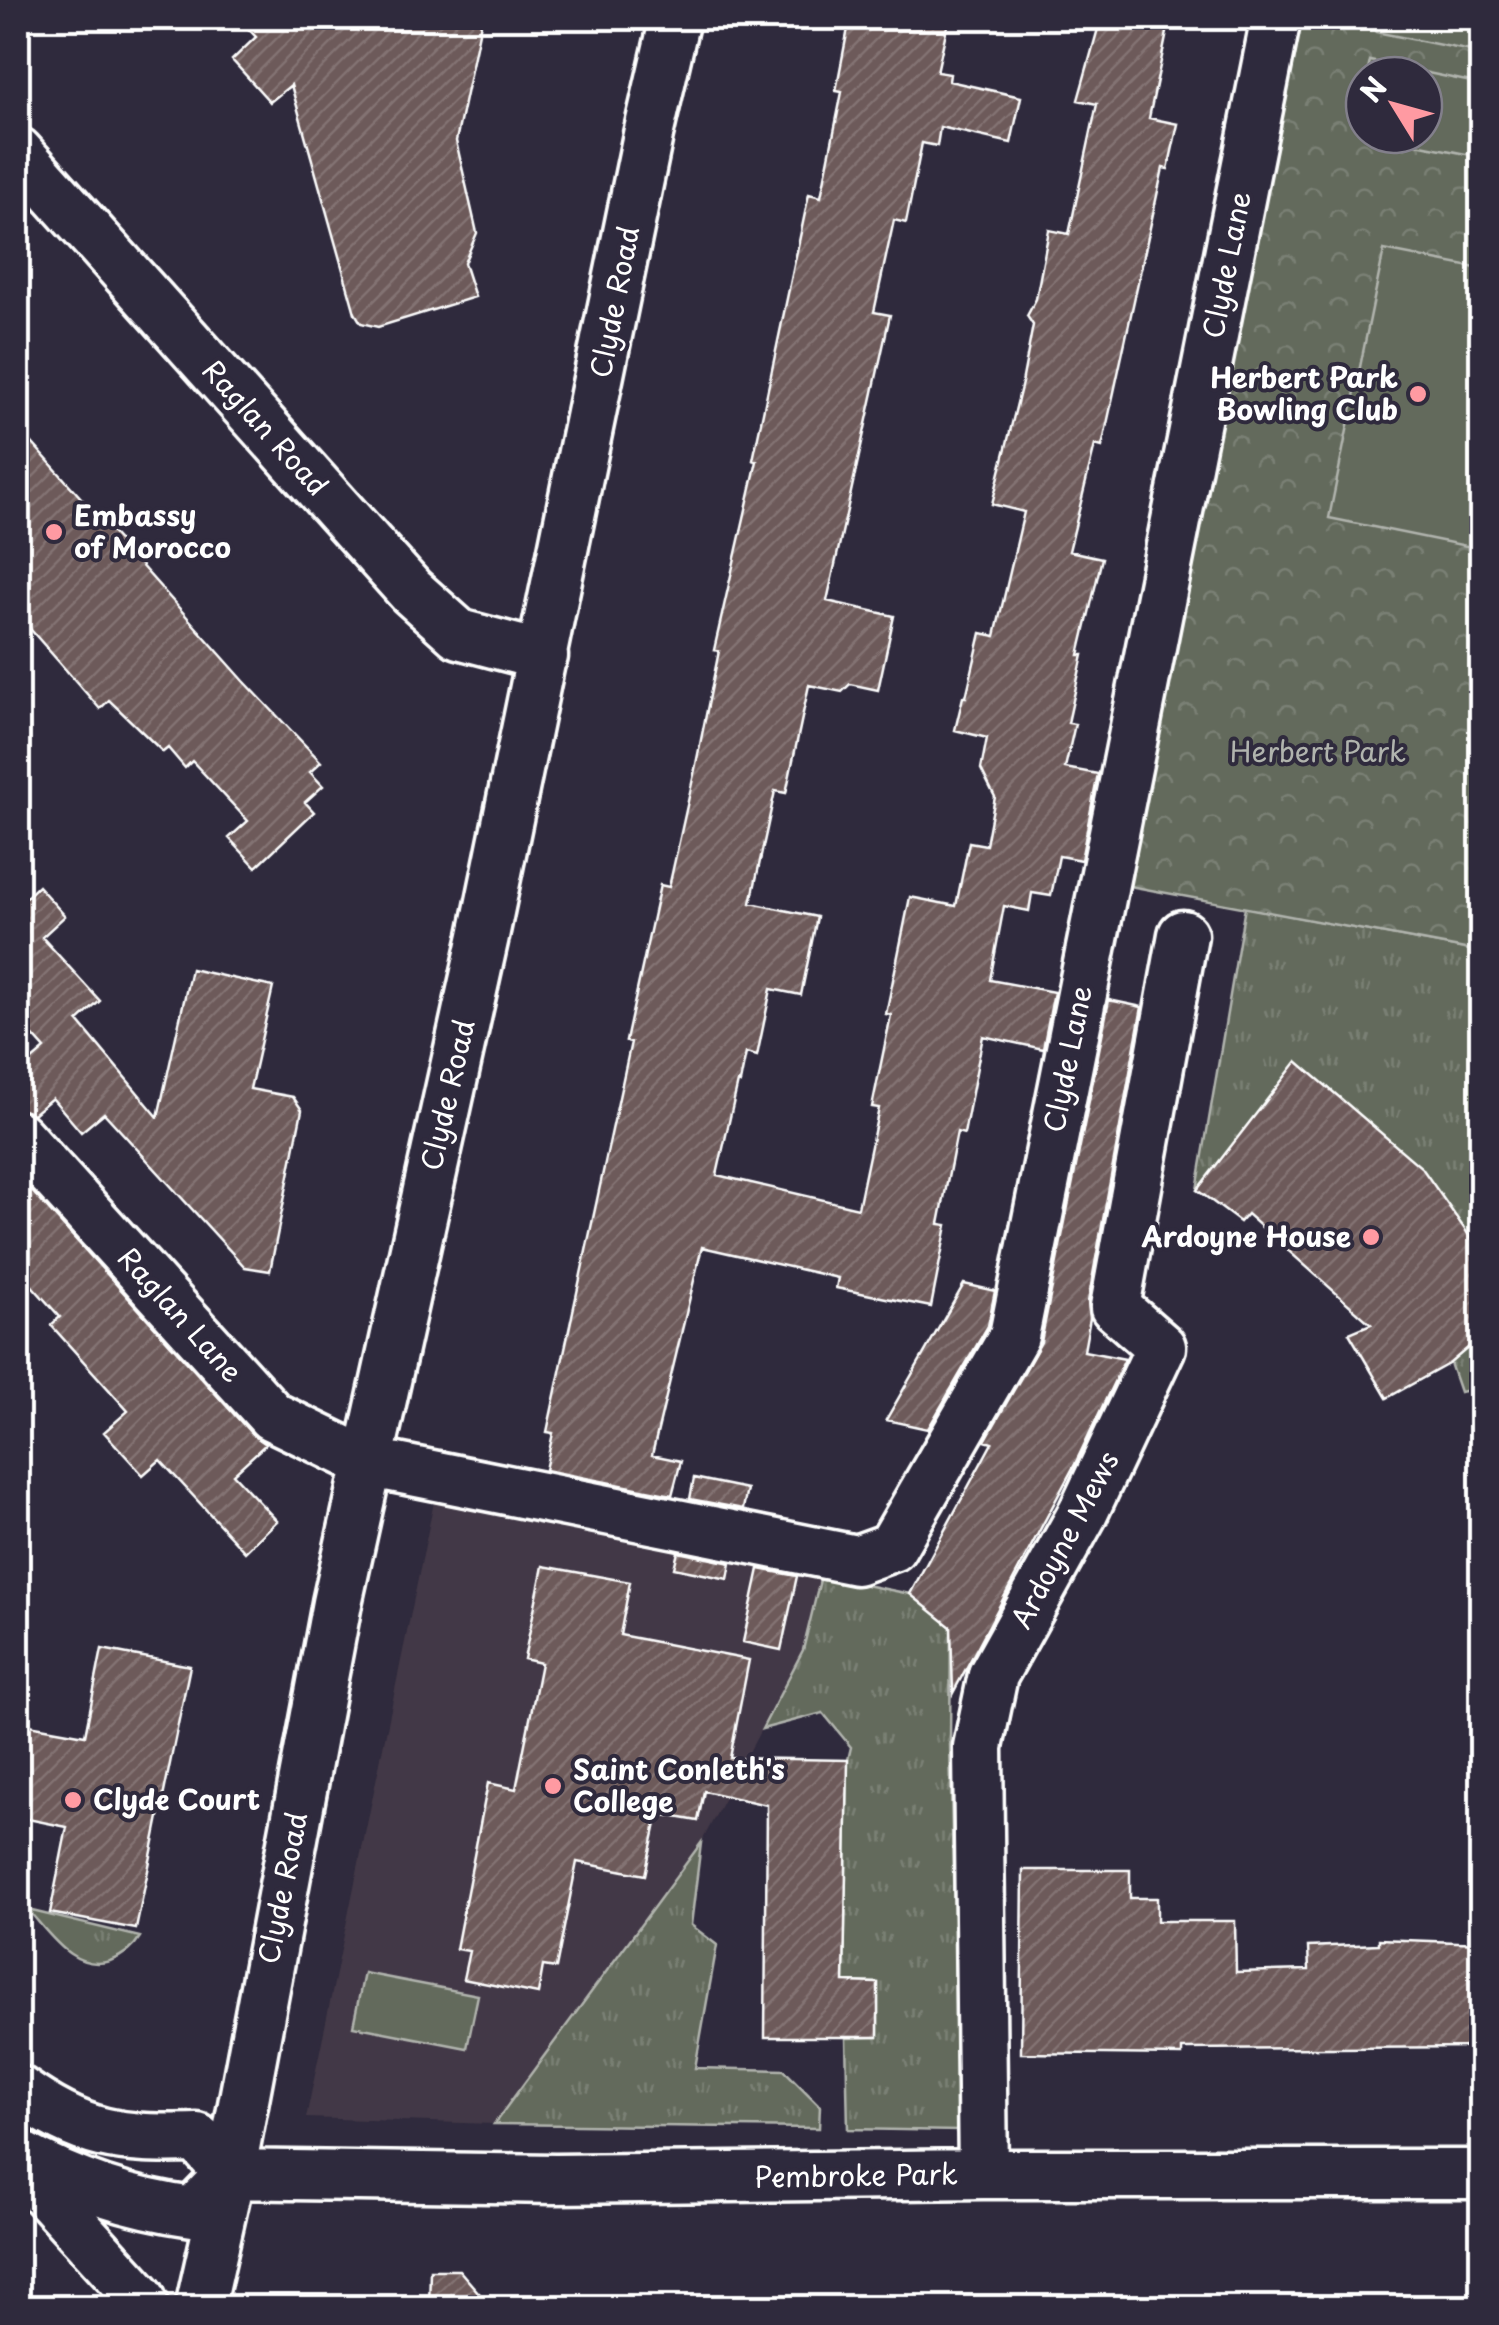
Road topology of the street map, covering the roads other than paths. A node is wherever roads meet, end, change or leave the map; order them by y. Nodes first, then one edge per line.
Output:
1 (675, 18) edge
2 (1276, 18) edge
3 (18, 152) edge
4 (542, 656) junction
5 (1182, 935) dead end
6 (18, 1136) edge
7 (367, 1462) junction
8 (18, 2090) edge
9 (18, 2154) edge
10 (18, 2163) edge
11 (230, 2174) junction
12 (983, 2174) junction
13 (1482, 2174) edge
14 (145, 2308) edge
15 (200, 2308) edge

1 - 4 street, Clyde Road
2 - 7 street, Clyde Lane
3 - 4 street, Raglan Road
4 - 7 street, Clyde Road
5 - 12 street, Ardoyne Mews
6 - 7 street, Raglan Lane
7 - 11 street, Clyde Road
8 - 11 street
9 - 11 street
10 - 14 street
11 - 12 street, Pembroke Park
11 - 15 street, Clyde Road
12 - 13 street, Pembroke Park

